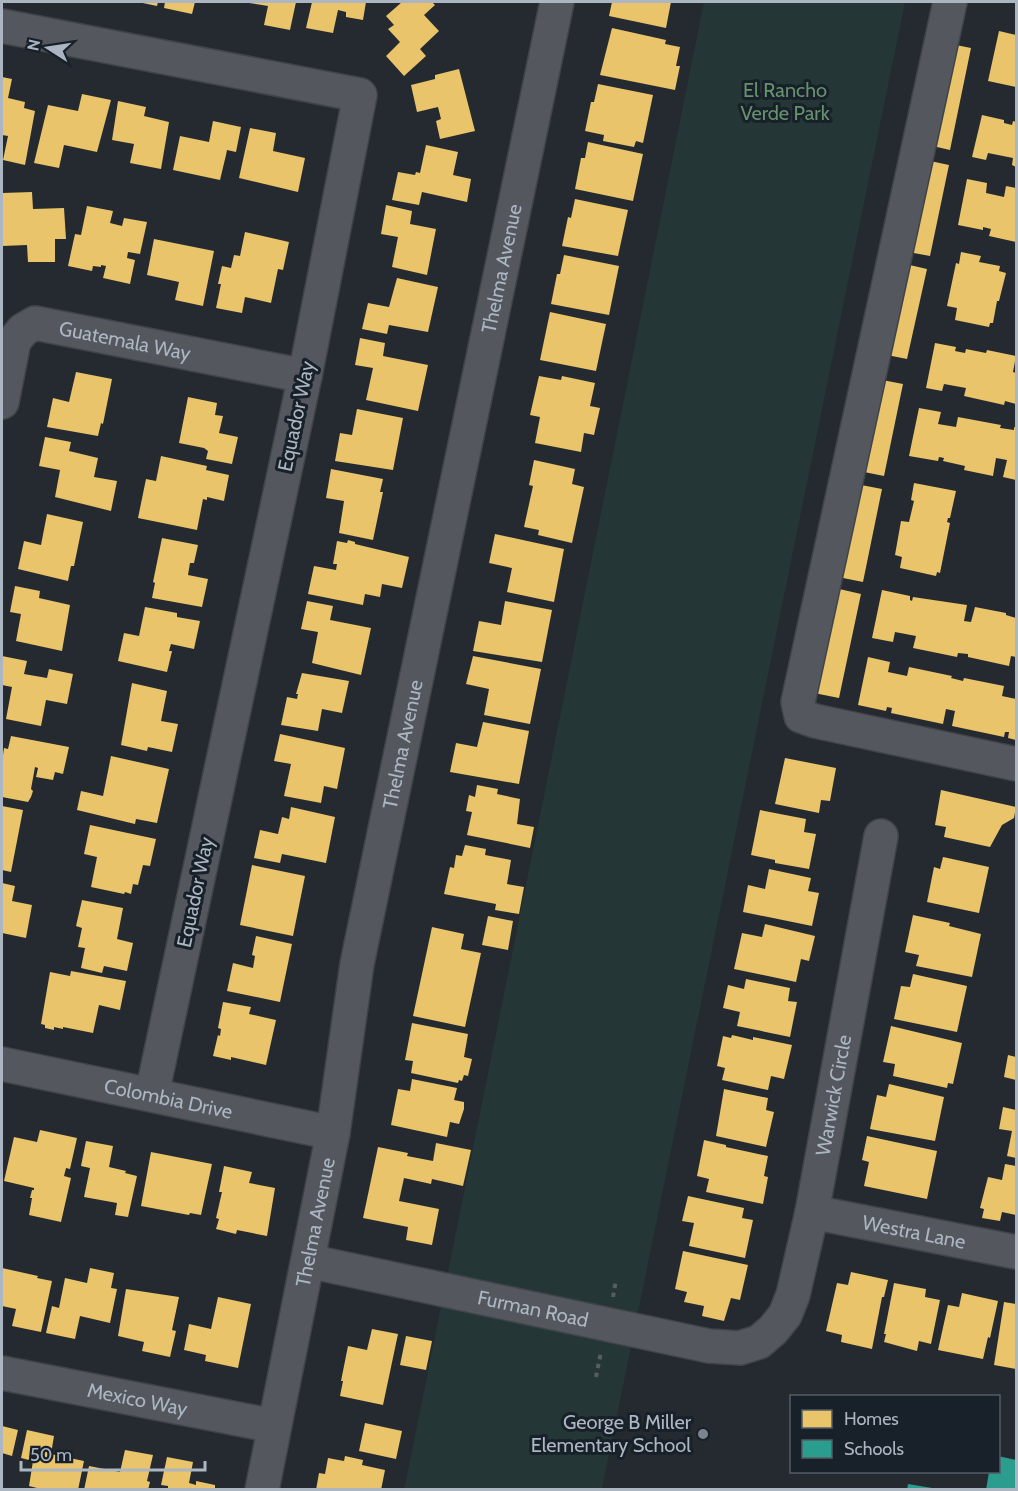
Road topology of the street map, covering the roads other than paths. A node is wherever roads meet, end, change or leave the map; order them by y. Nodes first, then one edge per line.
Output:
1 (557, 2) edge
2 (950, 2) edge
3 (2, 26) edge
4 (304, 376) junction
5 (2, 402) edge
6 (1017, 764) edge
7 (881, 836) dead end
8 (2, 1064) edge
9 (152, 1095) junction
10 (333, 1132) junction
11 (812, 1212) junction
12 (1017, 1252) edge
13 (308, 1261) junction
14 (759, 1342) joint
15 (2, 1373) edge
16 (274, 1426) junction
17 (262, 1490) edge

1 - 10 street, Thelma Avenue
2 - 6 street
3 - 4 street, Equador Way
4 - 5 street, Guatemala Way
4 - 9 street, Equador Way
7 - 11 street, Warwick Circle
8 - 9 street, Colombia Drive
9 - 10 street, Colombia Drive
10 - 13 street, Thelma Avenue
11 - 12 street, Westra Lane
11 - 14 street, Warwick Circle
13 - 14 street, Furman Road
13 - 16 street, Thelma Avenue
15 - 16 street, Mexico Way
16 - 17 street, Thelma Avenue

